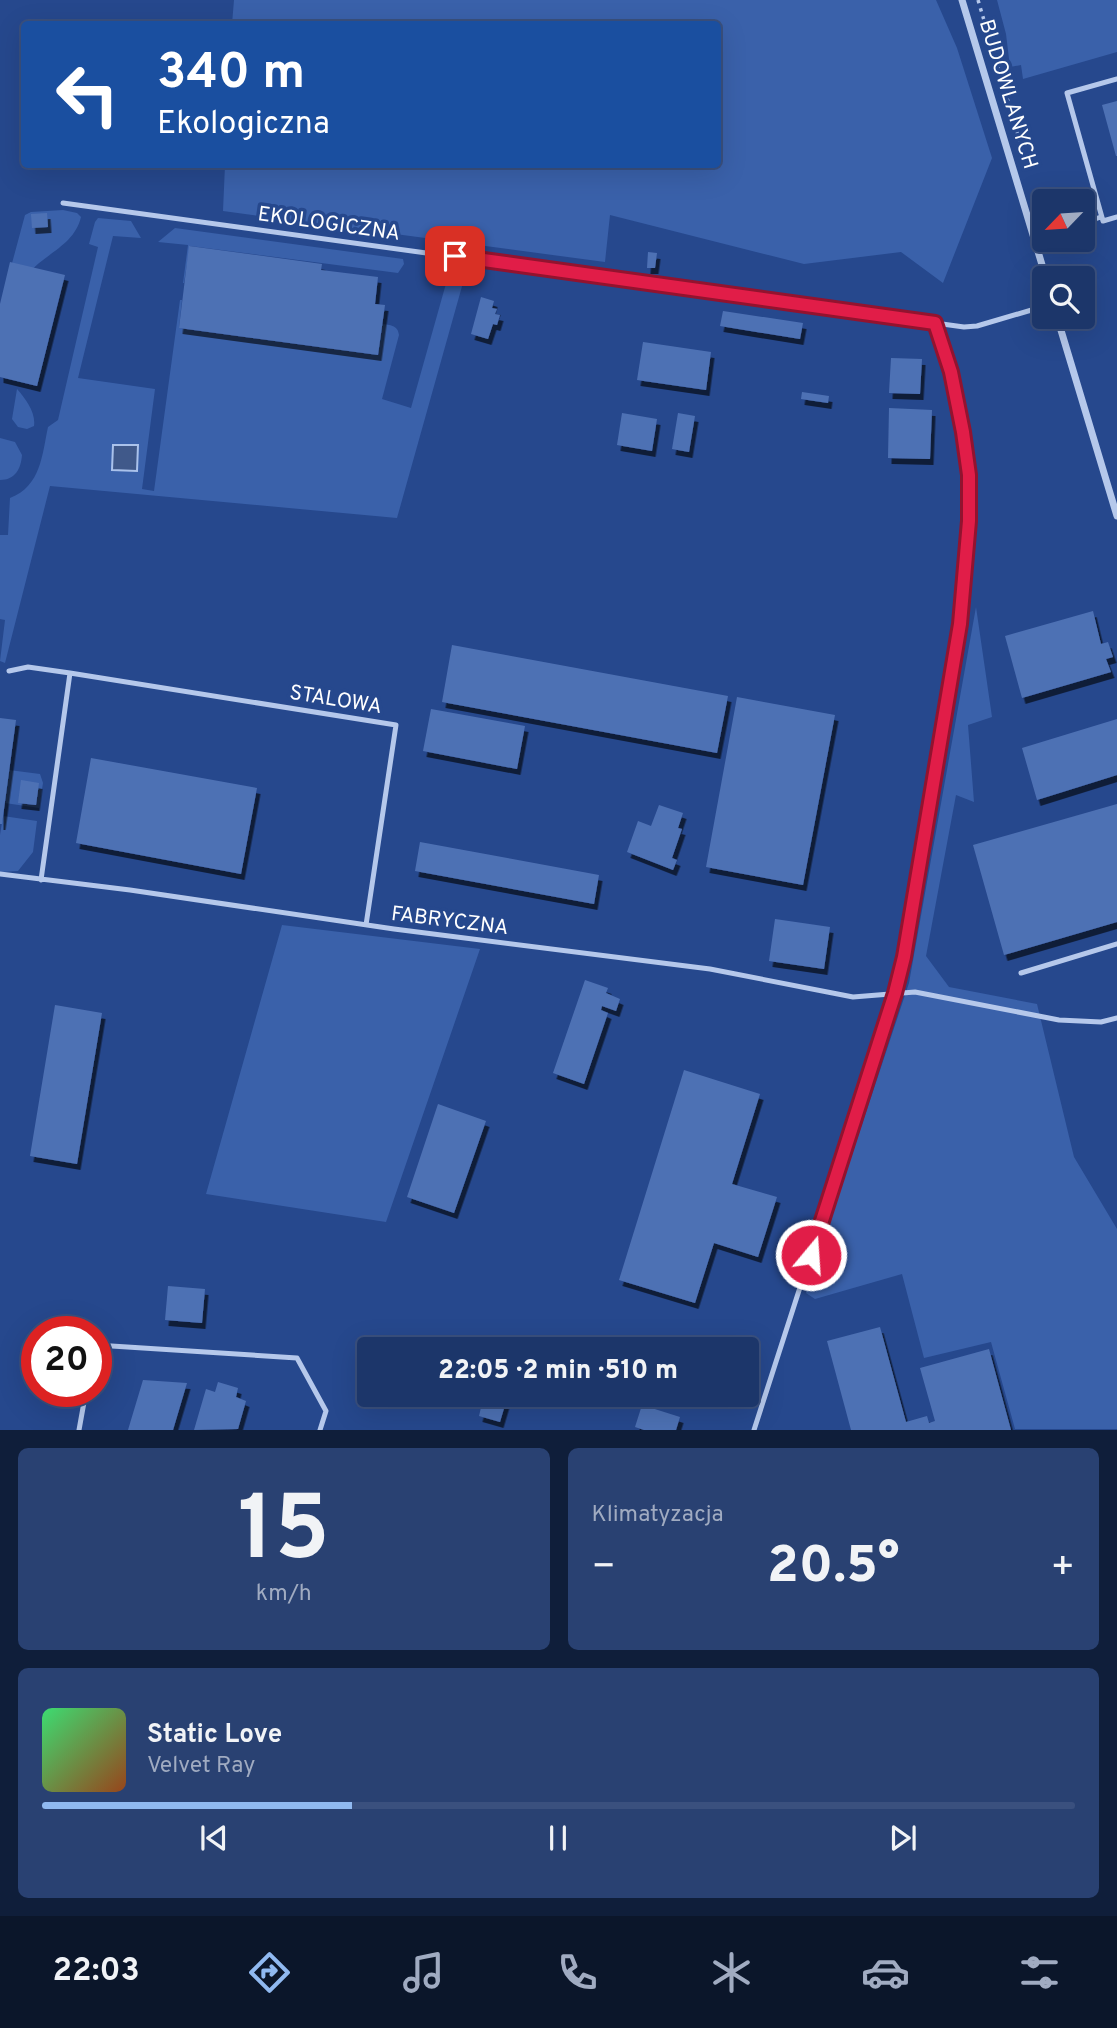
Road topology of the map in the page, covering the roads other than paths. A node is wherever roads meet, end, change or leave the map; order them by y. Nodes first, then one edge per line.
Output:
1 (962, 0) edge
2 (1117, 79) edge
3 (63, 203) dead end
4 (1101, 217) junction
5 (1117, 217) edge
6 (1096, 219) edge
7 (1032, 232) edge
8 (1032, 310) edge
9 (935, 323) junction
10 (1061, 329) edge
11 (1117, 516) edge
12 (9, 671) dead end
13 (70, 673) junction
14 (0, 874) edge
15 (41, 880) junction
16 (366, 925) junction
17 (1117, 944) edge
18 (1021, 974) dead end
19 (895, 993) junction
20 (1117, 1018) edge
21 (112, 1346) edge
22 (83, 1407) edge
23 (79, 1430) edge
24 (320, 1430) edge
25 (754, 1430) edge

1 - 7 street, BUDOWLANYCH
2 - 4 lane
3 - 9 lane, EKOLOGICZNA
4 - 5 lane
4 - 6 lane
8 - 9 lane, EKOLOGICZNA
9 - 19 lane
10 - 11 street
12 - 13 lane, STALOWA
13 - 15 lane
13 - 16 lane, STALOWA
14 - 15 lane, FABRYCZNA
15 - 16 lane, FABRYCZNA
16 - 19 lane, FABRYCZNA
17 - 18 lane
19 - 20 lane, FABRYCZNA
19 - 25 lane
21 - 24 lane
22 - 23 lane

